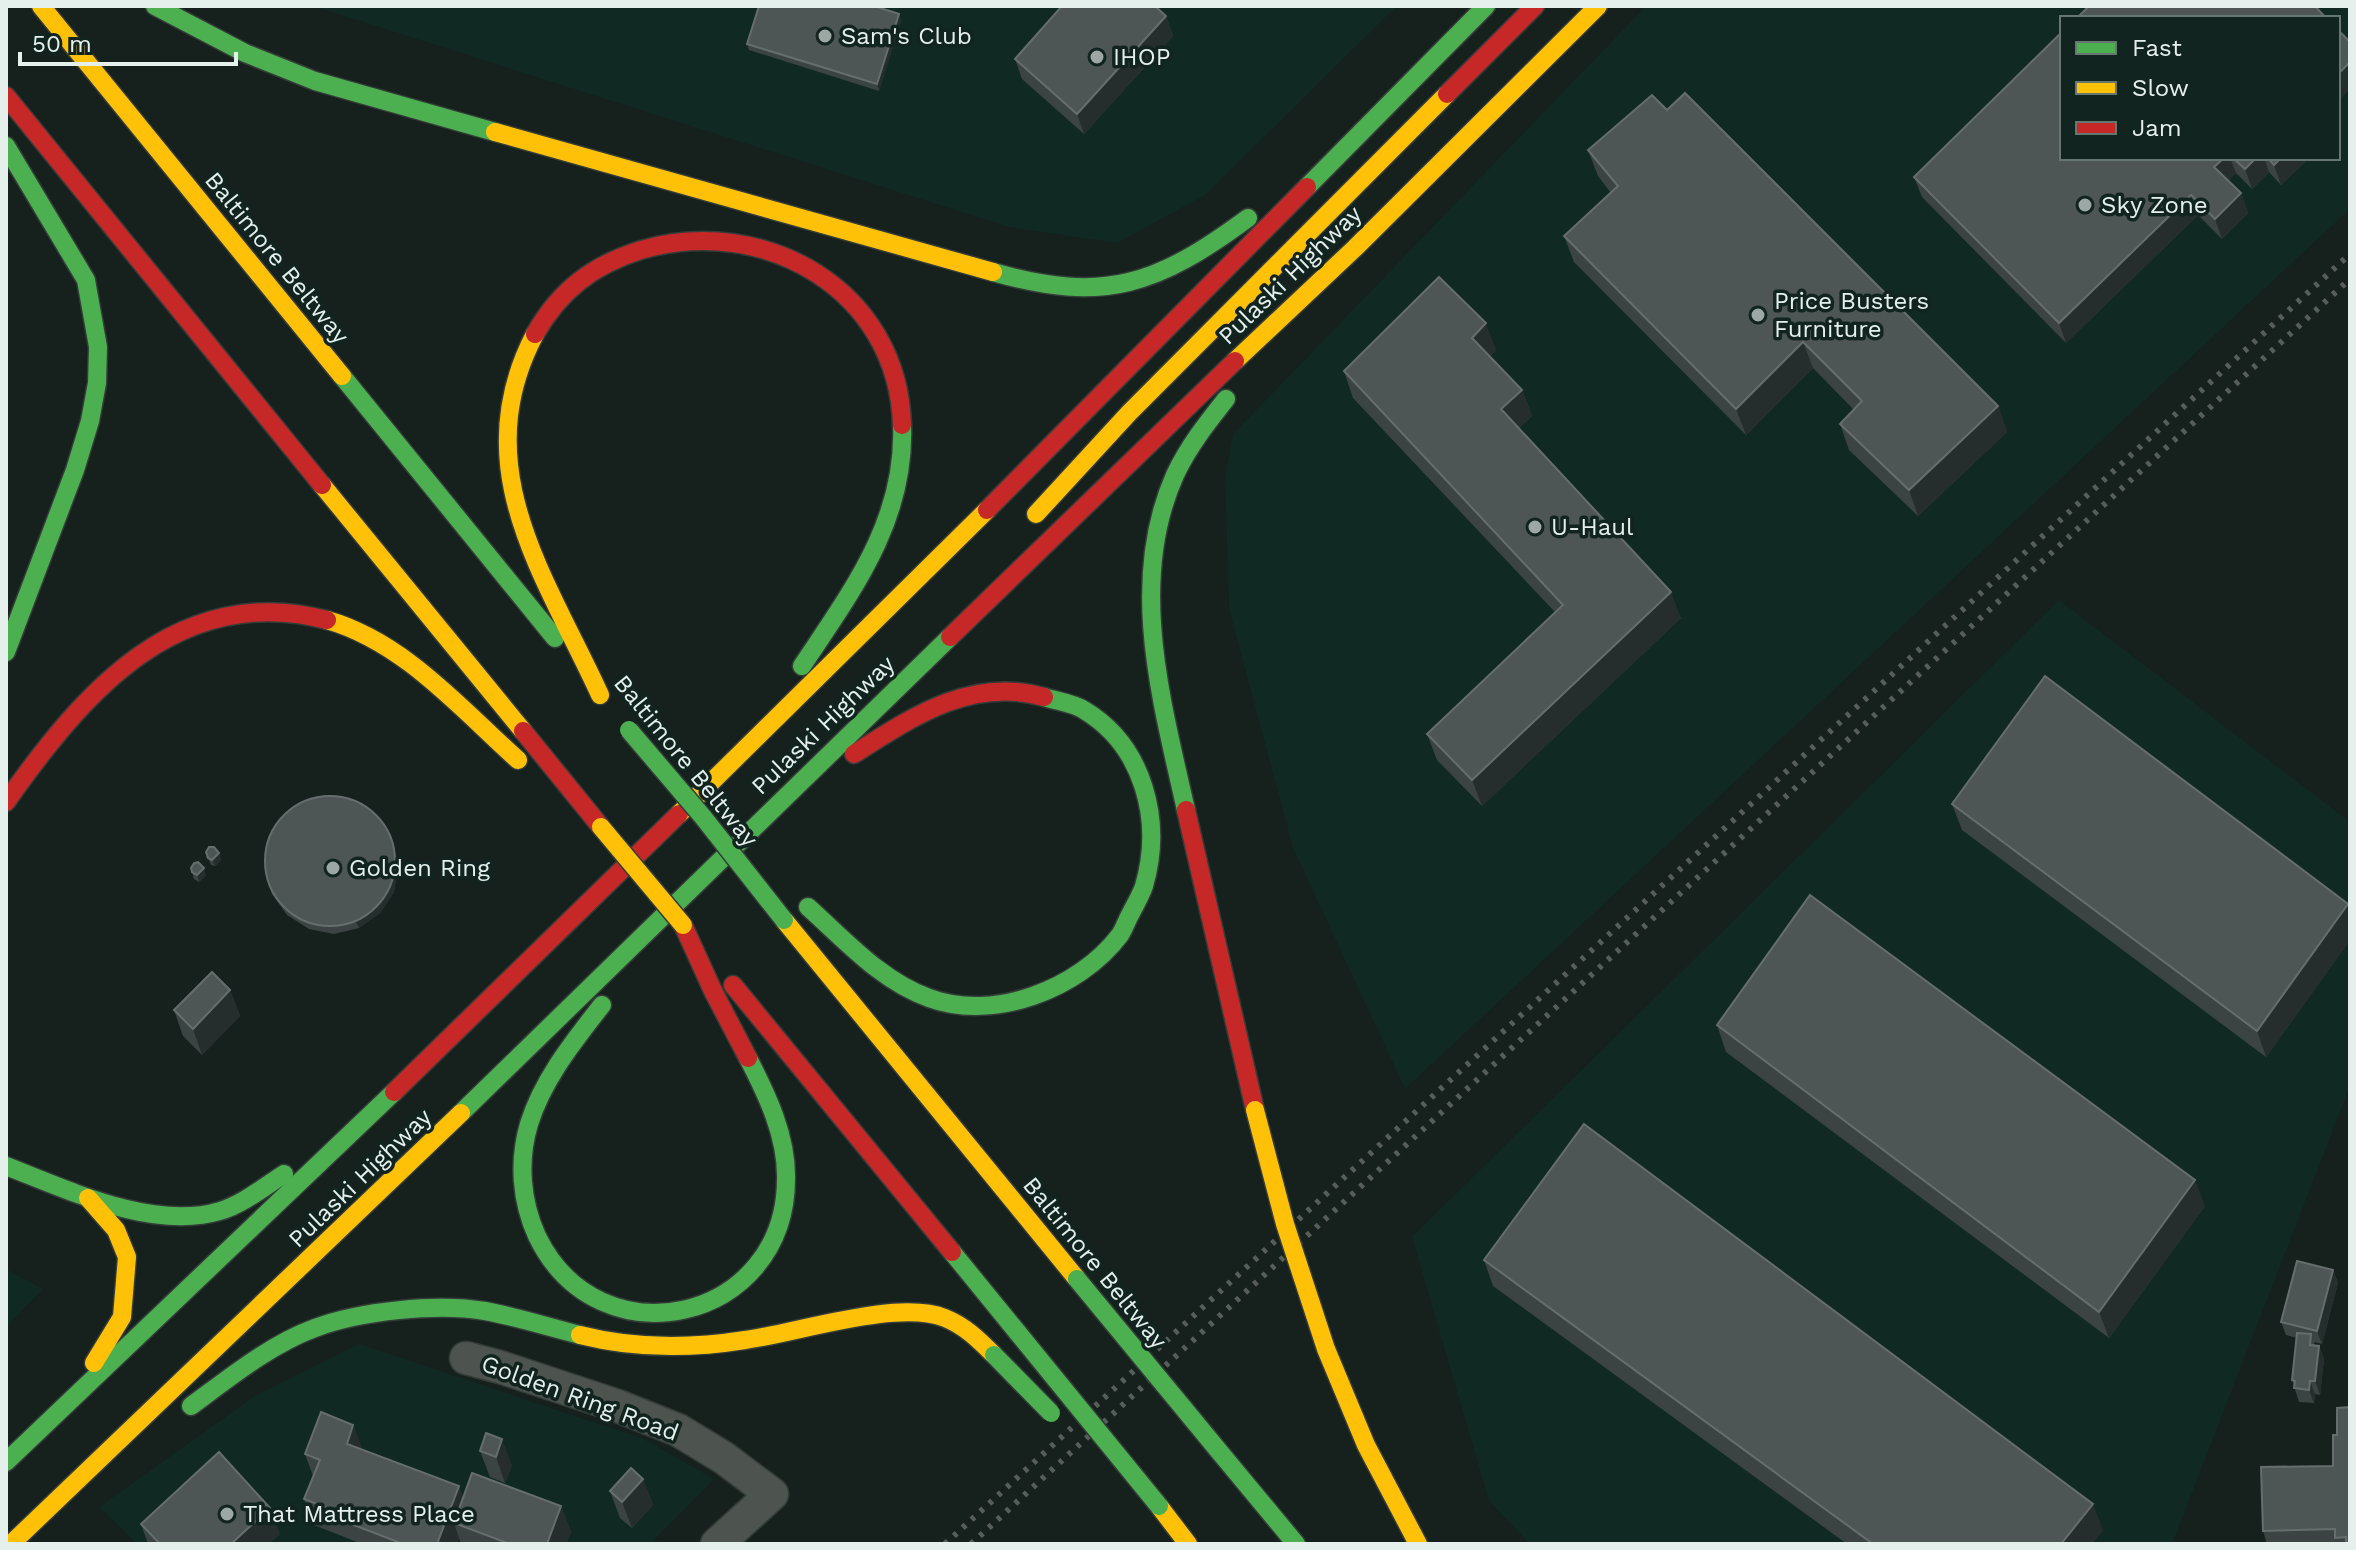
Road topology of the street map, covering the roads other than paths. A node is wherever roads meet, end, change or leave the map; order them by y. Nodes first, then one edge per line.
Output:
1 (41, 6) edge
2 (155, 6) edge
3 (1486, 6) edge
4 (1535, 6) edge
5 (1598, 6) edge
6 (6, 96) edge
7 (1368, 127) junction
8 (6, 146) edge
9 (1355, 248) junction
10 (1021, 533) dead end
11 (993, 570) dead end
12 (6, 652) edge
13 (928, 656) junction
14 (615, 712) junction
15 (746, 748) junction
16 (569, 797) junction
17 (784, 797) junction
18 (6, 802) edge
19 (703, 817) junction
20 (773, 877) dead end
21 (687, 890) junction
22 (802, 902) dead end
23 (683, 925) junction
24 (366, 1120) junction
25 (6, 1147) edge
26 (6, 1166) edge
27 (34, 1177) junction
28 (88, 1198) junction
29 (466, 1358) dead end
30 (70, 1403) junction
31 (178, 1415) dead end
32 (1061, 1423) dead end
33 (153, 1432) dead end
34 (1095, 1457) dead end
35 (6, 1462) edge
36 (68, 1492) junction
37 (1155, 1510) junction
38 (11, 1544) edge
39 (717, 1544) edge
40 (1185, 1544) edge
41 (1296, 1544) edge
42 (1418, 1544) edge

1 - 14 highway, Baltimore Beltway
2 - 7 highway
3 - 7 highway, Pulaski Highway
4 - 10 highway
5 - 9 highway, Pulaski Highway
6 - 16 highway
7 - 15 highway, Pulaski Highway
8 - 12 highway
9 - 13 highway, Pulaski Highway
9 - 42 highway, bridge
11 - 13 highway
13 - 17 highway, Pulaski Highway
14 - 15 highway
14 - 19 highway, Baltimore Beltway, bridge
15 - 24 highway, Pulaski Highway
16 - 18 highway
16 - 23 highway, bridge
17 - 21 highway, Pulaski Highway
17 - 22 highway
19 - 20 highway, bridge
19 - 41 highway, Baltimore Beltway, bridge
21 - 23 highway
21 - 36 highway, Pulaski Highway
23 - 37 highway, bridge
24 - 28 highway
24 - 30 highway, Pulaski Highway
25 - 27 highway
26 - 27 highway
27 - 28 highway
28 - 30 highway
29 - 39 street, Golden Ring Road
30 - 35 highway, Pulaski Highway
31 - 32 highway, bridge
33 - 36 highway
34 - 37 highway
36 - 38 highway, Pulaski Highway
37 - 40 highway

